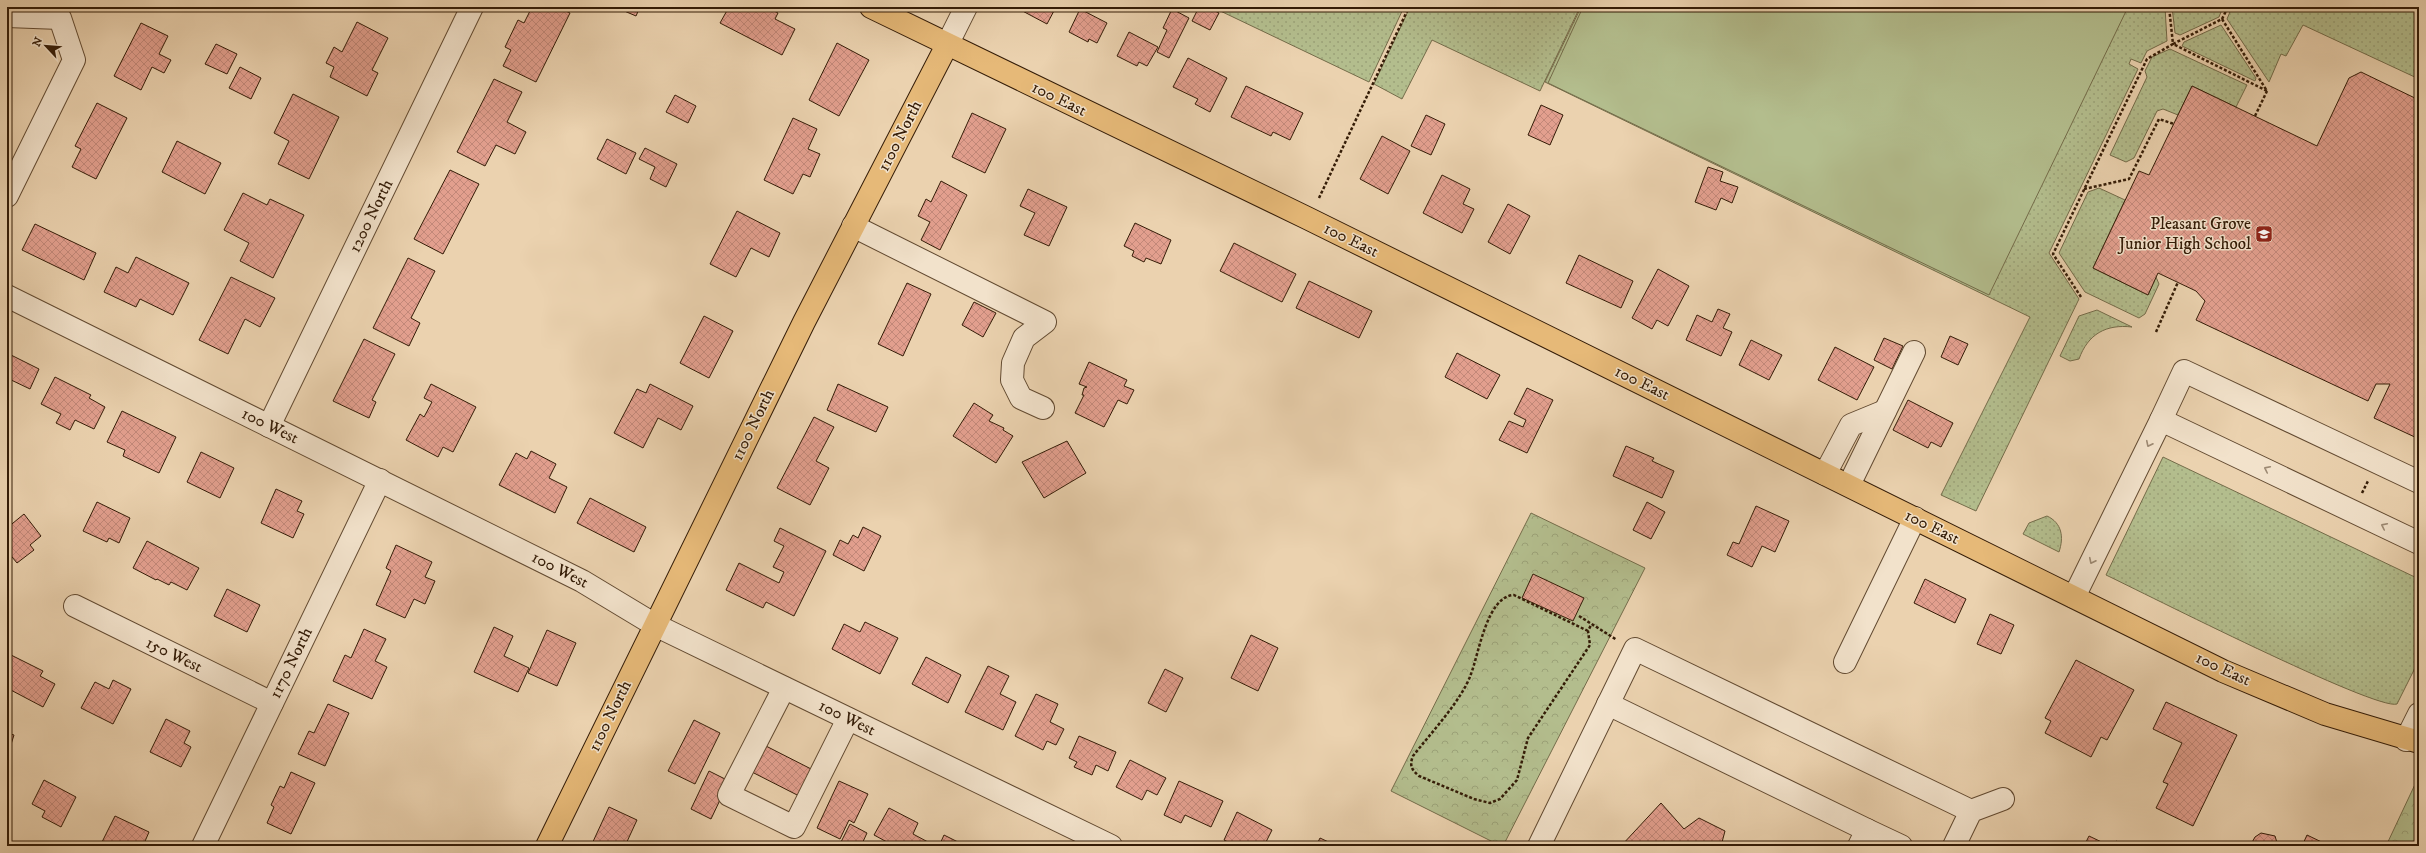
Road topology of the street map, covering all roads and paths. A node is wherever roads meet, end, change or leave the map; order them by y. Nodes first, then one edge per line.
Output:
1 (472, 7) edge
2 (871, 7) edge
3 (966, 7) edge
4 (1409, 7) edge
5 (2169, 7) edge
6 (2228, 7) edge
7 (7, 16) edge
8 (2222, 19) junction
9 (2172, 44) junction
10 (947, 45) junction
11 (2267, 91) junction
12 (2255, 116) dead end
13 (2174, 124) dead end
14 (2084, 189) junction
15 (7, 196) edge
16 (1319, 198) dead end
17 (853, 226) junction
18 (2178, 282) dead end
19 (7, 296) edge
20 (2082, 297) dead end
21 (2156, 332) dead end
22 (1914, 352) dead end
23 (1043, 408) dead end
24 (1885, 411) junction
25 (2161, 420) junction
26 (269, 426) junction
27 (1825, 474) junction
28 (380, 480) junction
29 (2419, 482) edge
30 (1849, 486) junction
31 (1915, 518) junction
32 (2419, 543) edge
33 (2074, 597) junction
34 (75, 606) dead end
35 (1579, 616) dead end
36 (655, 625) junction
37 (1591, 625) junction
38 (1588, 631) junction
39 (1635, 649) junction
40 (1845, 662) dead end
41 (784, 688) junction
42 (272, 703) junction
43 (1608, 704) junction
44 (2419, 714) edge
45 (848, 719) junction
46 (2412, 741) edge
47 (2003, 799) dead end
48 (1971, 811) junction
49 (1863, 838) edge
50 (203, 846) edge
51 (546, 846) edge
52 (1111, 846) edge
53 (1539, 846) edge
54 (1901, 846) edge
55 (1954, 846) edge

1 - 26 street, 1200 North
2 - 10 main road, 100 East
3 - 10 street, 1100 North
4 - 16 path
5 - 9 path
6 - 8 path
7 - 15 street
8 - 9 path
8 - 11 path
9 - 11 path
9 - 14 path
10 - 17 main road, 1100 North
10 - 27 main road, 100 East
11 - 12 path
13 - 14 path
14 - 20 path
17 - 23 street
17 - 36 main road, 1100 North
18 - 21 path
19 - 26 street, 100 West
22 - 24 street
24 - 27 street
24 - 30 street
25 - 29 street
32 -> 25 street
25 -> 33 street
26 - 28 street, 100 West
27 - 30 main road, 100 East
28 - 36 street, 100 West
28 - 42 street, 1170 North
30 - 31 main road, 100 East
31 - 33 main road, 100 East
31 - 40 street
33 - 46 main road, 100 East
34 - 42 street, 150 West
35 - 37 path
36 - 41 street, 100 West
36 - 51 main road, 1100 North
37 - 38 path
37 - 39 path
38 - 38 path
39 - 43 street
39 - 48 street
41 - 45 street, 100 West
41 - 45 street
42 - 50 street, 1170 North
43 - 49 street
43 - 53 street
44 - 46 street
45 - 52 street, 100 West
47 - 48 street
48 - 55 street
49 - 54 street

